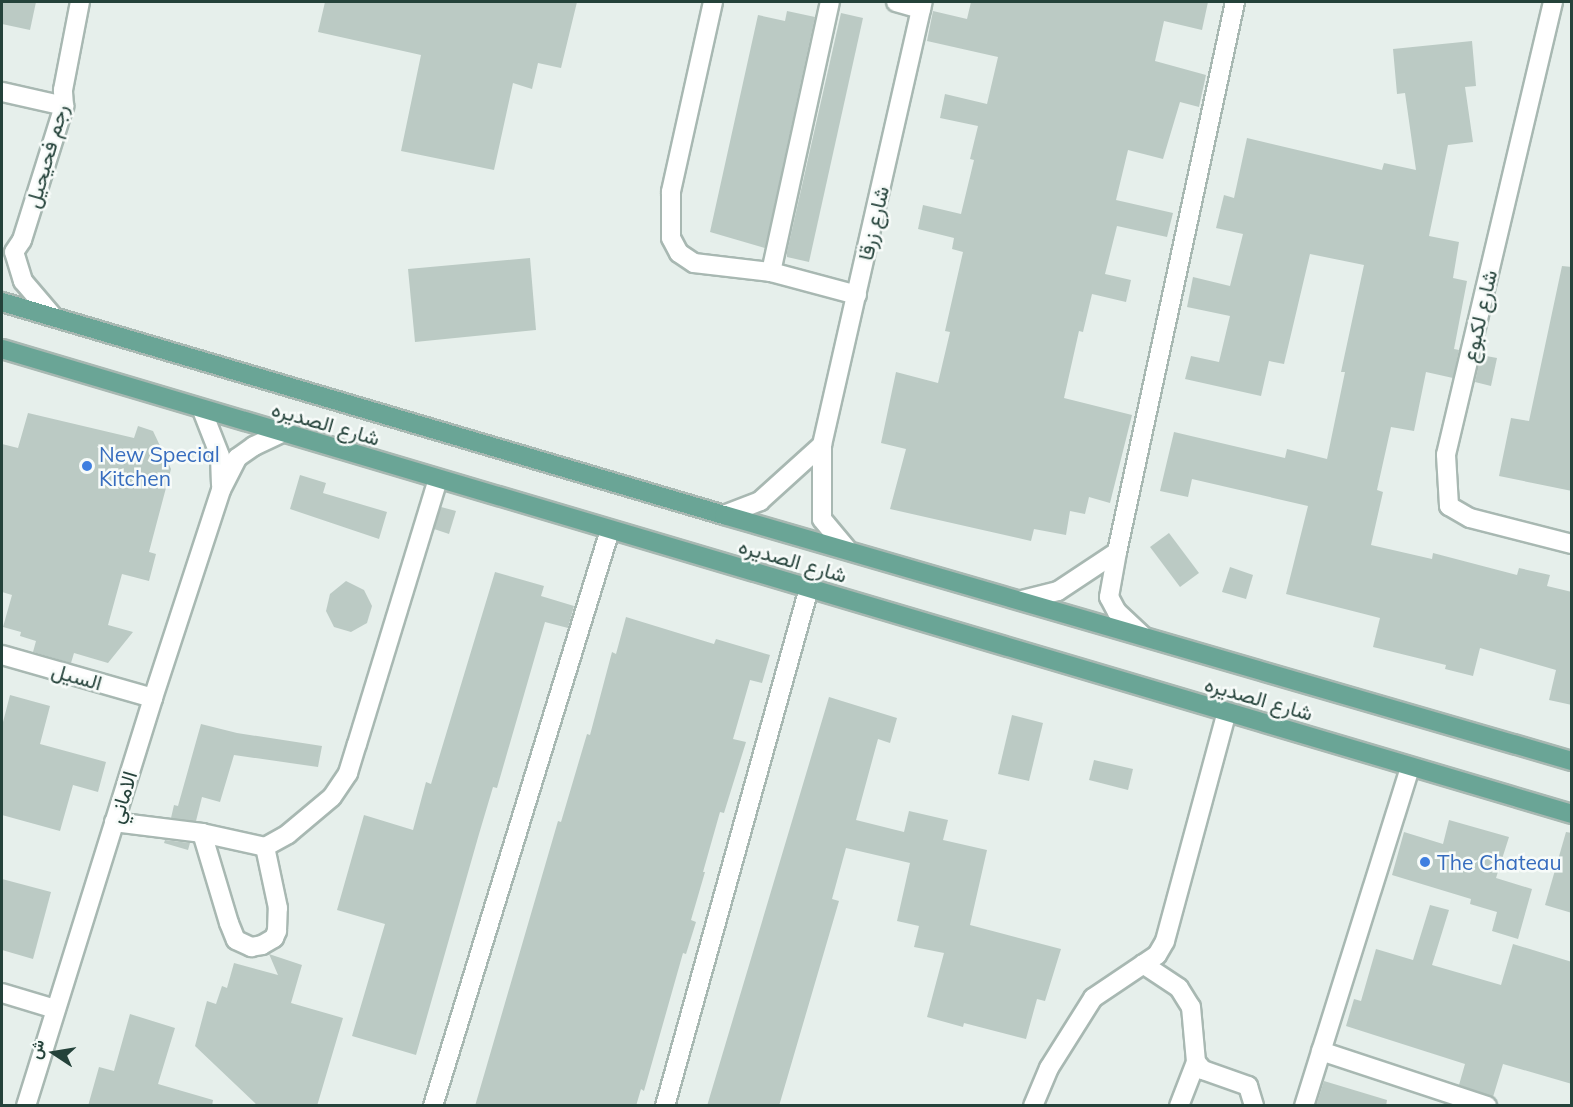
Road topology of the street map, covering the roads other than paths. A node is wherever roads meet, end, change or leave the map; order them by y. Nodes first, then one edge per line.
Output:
1 (80, 2) edge
2 (713, 2) edge
3 (830, 2) edge
4 (896, 2) edge
5 (1235, 2) edge
6 (1553, 2) edge
7 (922, 5) edge
8 (2, 92) edge
9 (64, 106) junction
10 (22, 240) junction
11 (2, 253) edge
12 (771, 272) junction
13 (857, 295) junction
14 (2, 302) edge
15 (52, 315) junction
16 (2, 349) edge
17 (202, 410) junction
18 (282, 433) junction
19 (822, 444) junction
20 (438, 479) junction
21 (221, 490) junction
22 (724, 515) junction
23 (610, 530) junction
24 (1572, 544) edge
25 (846, 549) junction
26 (1116, 552) junction
27 (809, 588) junction
28 (1022, 600) junction
29 (1142, 635) junction
30 (2, 655) edge
31 (153, 698) junction
32 (1227, 712) junction
33 (1572, 761) edge
34 (1410, 767) junction
35 (1572, 814) edge
36 (114, 822) junction
37 (202, 833) junction
38 (265, 847) junction
39 (1143, 964) junction
40 (2, 993) edge
41 (55, 1009) junction
42 (1321, 1051) junction
43 (1196, 1062) junction
44 (26, 1106) edge
45 (433, 1106) edge
46 (665, 1106) edge
47 (1033, 1106) edge
48 (1179, 1106) edge
49 (1254, 1106) edge
50 (1304, 1106) edge
51 (1487, 1106) edge

1 - 9 street, رجم فحيحيل
2 - 12 street
3 - 12 street
4 - 7 street
5 - 26 street
6 - 24 street, شارع لكبوع
7 - 13 street, شارع زرقا
8 - 9 street
9 - 10 street, رجم فحيحيل
10 - 11 street
10 - 15 street, رجم فحيحيل
12 - 13 street
13 - 19 street, شارع زرقا
14 - 15 main road, شارع الصديره
15 - 22 main road, شارع الصديره
16 - 17 main road, شارع الصديره
17 - 18 main road, شارع الصديره
17 - 21 street, الاماني
18 - 20 main road, شارع الصديره
18 - 21 street, الاماني
19 - 22 street
19 - 25 street, شارع زرقا
20 - 23 main road, شارع الصديره
20 - 38 street
21 - 31 street, الاماني
22 - 25 main road, شارع الصديره
23 - 27 main road, شارع الصديره
23 - 45 street
25 - 28 main road, شارع الصديره
26 - 28 street
26 - 29 street
27 - 32 main road, شارع الصديره
27 - 46 street
28 - 29 main road, شارع الصديره
29 - 33 main road, شارع الصديره
30 - 31 street, السيل
31 - 36 street, الاماني
32 - 34 main road, شارع الصديره
32 - 39 street
34 - 35 main road, شارع الصديره
34 - 42 street
36 - 37 street
36 - 41 street, الاماني
37 - 38 street
37 - 38 street
39 - 43 street
39 - 47 street
40 - 41 street
41 - 44 street, الاماني
42 - 50 street
42 - 51 street
43 - 48 street
43 - 49 street

